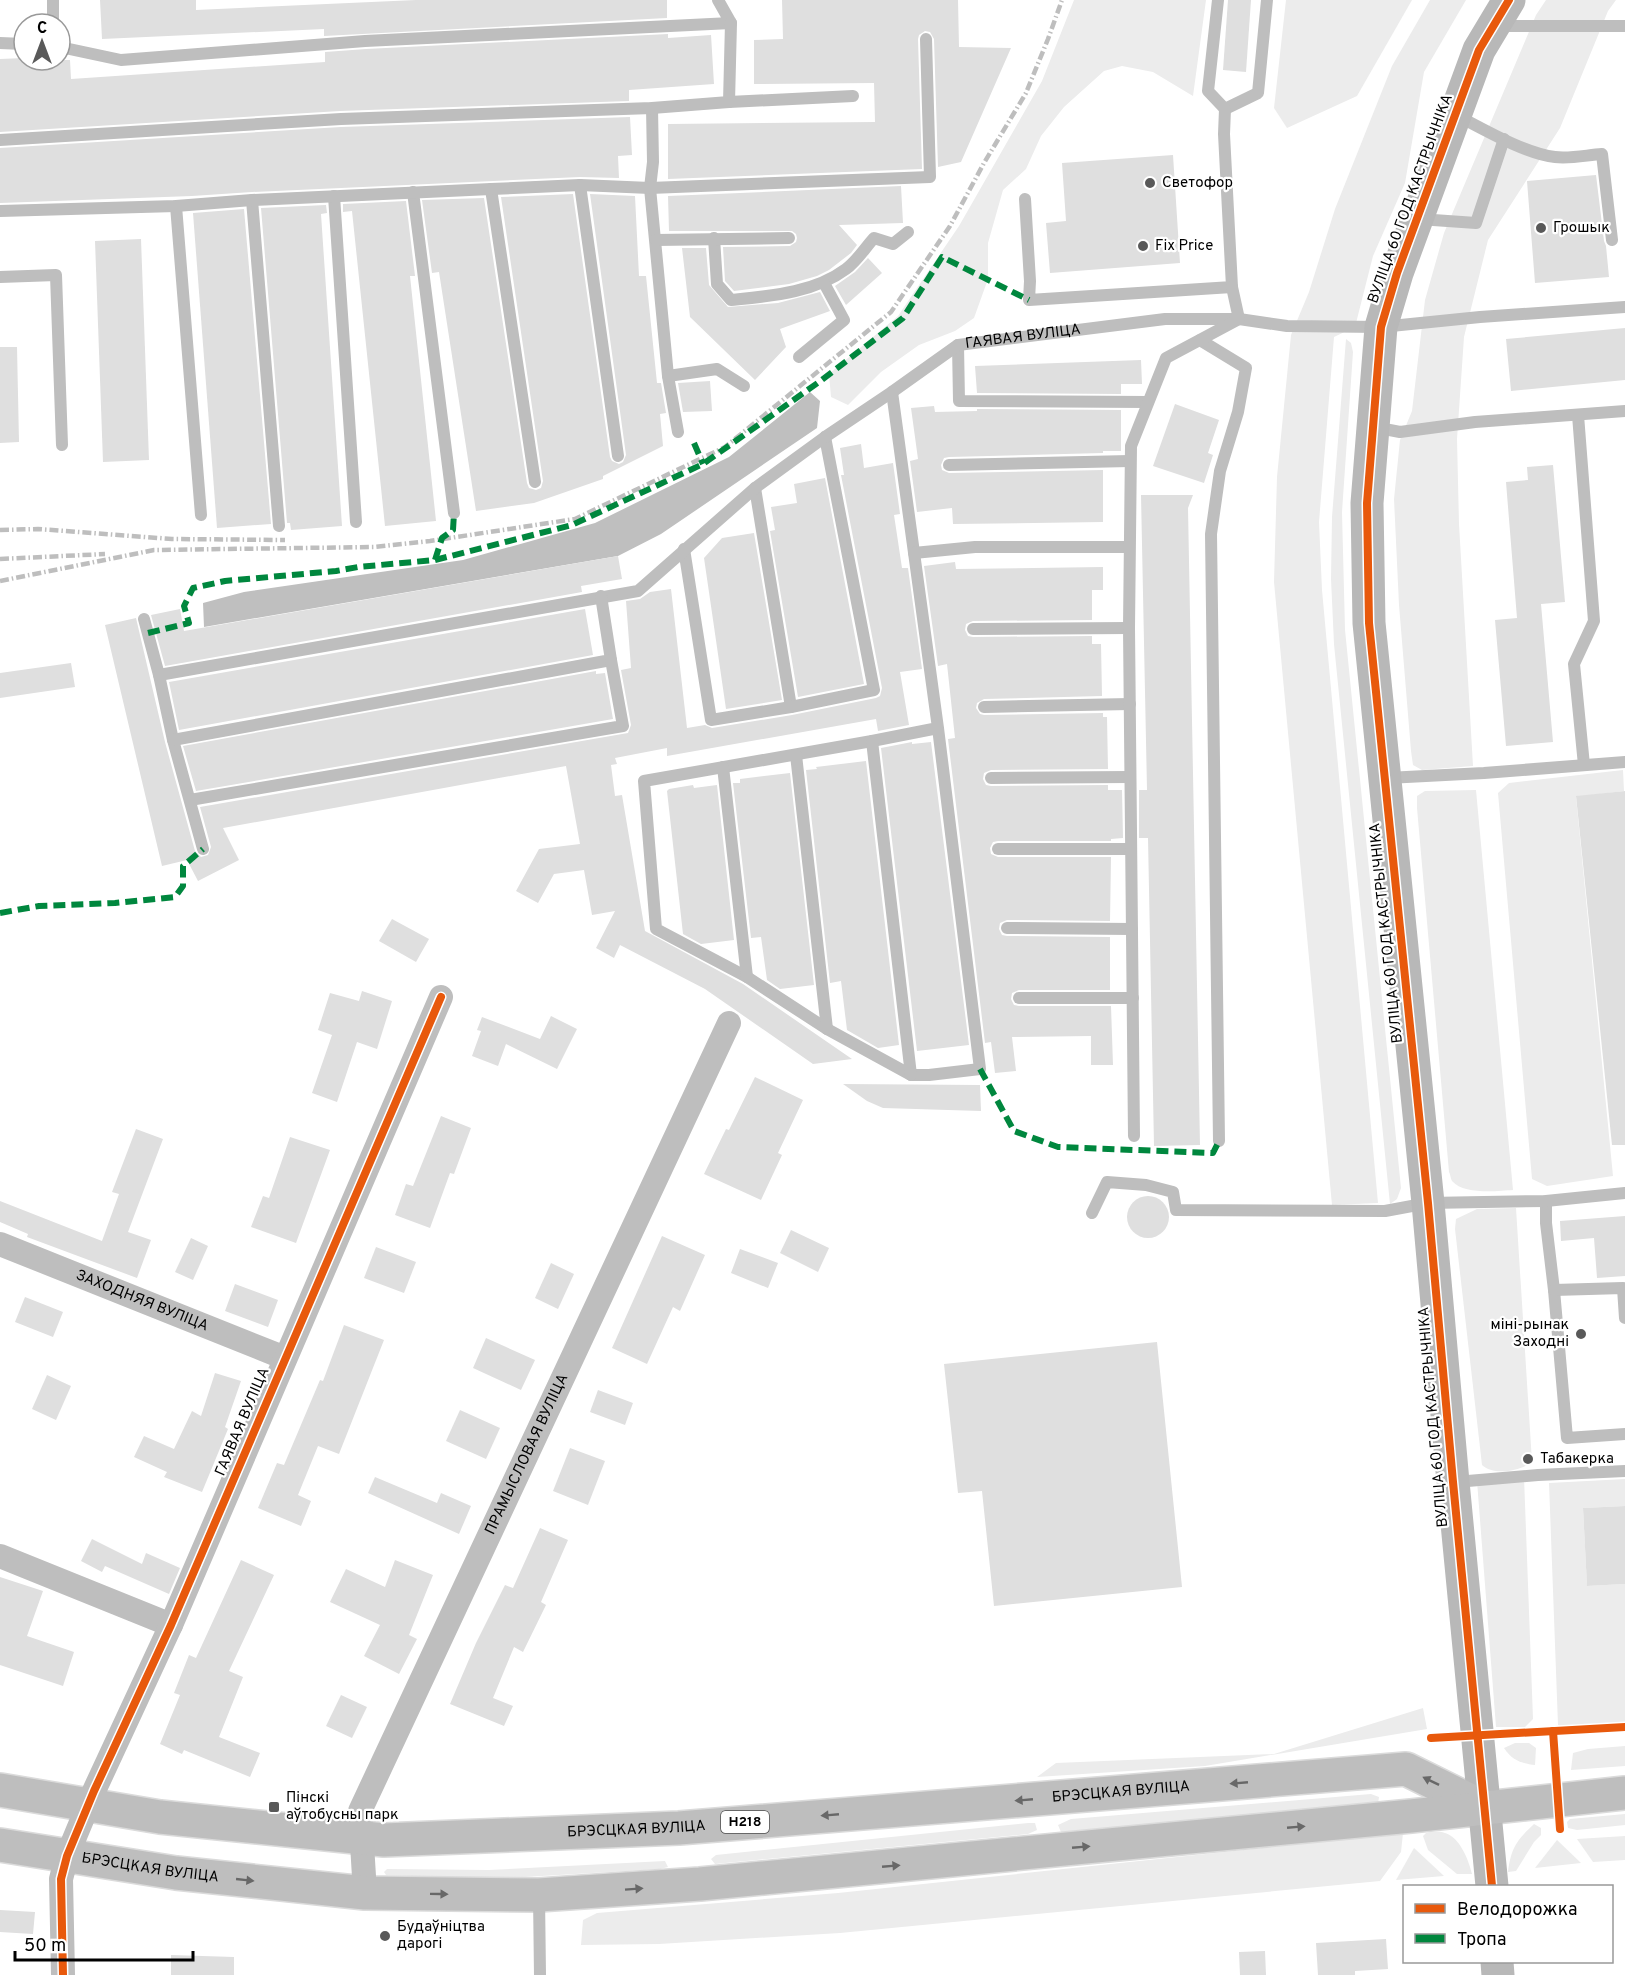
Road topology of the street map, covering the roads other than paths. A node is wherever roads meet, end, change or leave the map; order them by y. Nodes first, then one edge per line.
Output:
1 (718, 0) edge
2 (1218, 0) edge
3 (1267, 0) edge
4 (1501, 13) edge
5 (731, 23) junction
6 (1625, 26) edge
7 (926, 39) dead end
8 (72, 50) edge
9 (853, 96) dead end
10 (729, 102) junction
11 (652, 108) junction
12 (1225, 109) junction
13 (1455, 115) junction
14 (1504, 139) junction
15 (0, 140) edge
16 (580, 185) junction
17 (650, 188) junction
18 (491, 189) junction
19 (413, 192) junction
20 (334, 196) junction
21 (1025, 199) dead end
22 (252, 200) junction
23 (176, 206) junction
24 (0, 211) edge
25 (1418, 218) junction
26 (908, 232) dead end
27 (714, 238) junction
28 (789, 238) dead end
29 (656, 240) junction
30 (1612, 240) dead end
31 (0, 277) edge
32 (824, 283) junction
33 (1232, 287) junction
34 (1625, 307) edge
35 (1239, 319) junction
36 (1381, 327) junction
37 (1200, 340) junction
38 (958, 345) junction
39 (799, 357) dead end
40 (668, 376) junction
41 (744, 386) dead end
42 (892, 392) junction
43 (1148, 402) junction
44 (1625, 411) edge
45 (1578, 415) junction
46 (1373, 427) junction
47 (678, 432) dead end
48 (825, 437) junction
49 (62, 445) dead end
50 (618, 456) dead end
51 (1130, 461) junction
52 (950, 465) dead end
53 (535, 482) dead end
54 (755, 488) junction
55 (454, 513) dead end
56 (201, 515) dead end
57 (356, 522) dead end
58 (279, 526) dead end
59 (1129, 547) junction
60 (684, 549) junction
61 (914, 553) junction
62 (601, 596) junction
63 (144, 619) dead end
64 (1129, 628) junction
65 (973, 629) dead end
66 (611, 660) junction
67 (159, 675) junction
68 (1130, 704) junction
69 (791, 707) junction
70 (984, 707) dead end
71 (938, 728) junction
72 (173, 740) junction
73 (872, 741) junction
74 (796, 754) junction
75 (1625, 762) edge
76 (1584, 765) junction
77 (723, 767) junction
78 (1130, 777) junction
79 (991, 778) dead end
80 (1384, 778) junction
81 (190, 800) junction
82 (203, 849) dead end
83 (998, 849) dead end
84 (1131, 849) junction
85 (1007, 928) dead end
86 (1132, 928) junction
87 (747, 977) junction
88 (441, 997) dead end
89 (1019, 998) dead end
90 (1133, 998) junction
91 (729, 1023) dead end
92 (827, 1029) junction
93 (911, 1075) junction
94 (1134, 1136) dead end
95 (1219, 1142) dead end
96 (1625, 1193) edge
97 (1546, 1201) junction
98 (1428, 1203) junction
99 (1092, 1213) dead end
100 (0, 1244) edge
101 (1554, 1290) junction
102 (1625, 1318) edge
103 (285, 1358) junction
104 (1625, 1434) edge
105 (1625, 1471) edge
106 (1453, 1482) junction
107 (0, 1556) edge
108 (171, 1625) junction
109 (0, 1790) edge
110 (1625, 1793) edge
111 (88, 1805) junction
112 (1483, 1807) junction
113 (362, 1838) junction
114 (0, 1845) edge
115 (67, 1856) junction
116 (1492, 1885) edge
117 (364, 1893) junction
118 (539, 1895) junction
119 (63, 1975) edge
120 (540, 1975) edge

1 - 5 lane
2 - 12 lane
3 - 12 lane
4 - 6 lane
4 - 13 street, ВУЛІЦА 60 ГОД КАСТРЫЧНІКА
5 - 8 lane
5 - 10 lane
7 - 17 lane
9 - 10 lane
10 - 11 lane
11 - 15 lane
11 - 17 lane
12 - 33 lane
13 - 14 lane
13 - 25 street, ВУЛІЦА 60 ГОД КАСТРЫЧНІКА
14 - 25 lane
14 - 30 lane
16 - 17 lane
16 - 18 lane
16 - 50 lane
17 - 29 lane
18 - 19 lane
18 - 53 lane
19 - 20 lane
19 - 55 lane
20 - 22 lane
20 - 57 lane
21 - 33 lane
22 - 23 lane
22 - 58 lane
23 - 24 lane
23 - 56 lane
25 - 36 street, ВУЛІЦА 60 ГОД КАСТРЫЧНІКА
26 - 32 lane
27 - 28 lane
27 - 29 lane
27 - 32 lane
29 - 40 lane
31 - 49 lane
32 - 39 lane
33 - 35 lane
34 - 36 lane, ГАЯВАЯ ВУЛІЦА
35 - 36 lane, ГАЯВАЯ ВУЛІЦА
35 - 37 lane
35 - 38 lane, ГАЯВАЯ ВУЛІЦА
36 - 46 street, ВУЛІЦА 60 ГОД КАСТРЫЧНІКА
37 - 43 lane
37 - 95 lane
38 - 42 lane, ГАЯВАЯ ВУЛІЦА
38 - 43 lane
40 - 41 lane
40 - 47 lane
42 - 48 lane, ГАЯВАЯ ВУЛІЦА
42 - 61 lane
43 - 51 lane
44 - 45 lane
45 - 46 lane
45 - 76 lane
46 - 80 street, ВУЛІЦА 60 ГОД КАСТРЫЧНІКА
48 - 54 lane, ГАЯВАЯ ВУЛІЦА
48 - 69 lane
51 - 52 lane
51 - 59 lane
54 - 60 lane, ГАЯВАЯ ВУЛІЦА
54 - 69 lane
59 - 61 lane
59 - 64 lane
60 - 62 lane, ГАЯВАЯ ВУЛІЦА
60 - 69 lane
61 - 71 lane
62 - 66 lane
62 - 67 lane
63 - 67 lane
64 - 65 lane
64 - 68 lane
66 - 72 lane
66 - 81 lane
67 - 72 lane
68 - 70 lane
68 - 78 lane
71 - 73 lane
71 - 93 lane
72 - 81 lane
73 - 74 lane
73 - 93 lane
74 - 77 lane
74 - 92 lane
75 - 76 lane
76 - 80 lane
77 - 87 lane
77 - 87 lane
78 - 79 lane
78 - 84 lane
80 - 98 street, ВУЛІЦА 60 ГОД КАСТРЫЧНІКА
81 - 82 lane
83 - 84 lane
84 - 86 lane
85 - 86 lane
86 - 90 lane
87 - 92 lane
88 - 103 street, ГАЯВАЯ ВУЛІЦА
89 - 90 lane
90 - 94 lane
91 - 113 street, ПРАМЫСЛОВАЯ ВУЛІЦА
92 - 93 lane
96 - 97 lane
97 - 98 lane
97 - 101 lane
98 - 99 lane
98 - 106 street, ВУЛІЦА 60 ГОД КАСТРЫЧНІКА
100 - 103 street, ЗАХОДНЯЯ ВУЛІЦА
101 - 102 lane
101 - 104 lane
103 - 108 street, ГАЯВАЯ ВУЛІЦА
105 - 106 lane
106 - 112 street, ВУЛІЦА 60 ГОД КАСТРЫЧНІКА
107 - 108 street
108 - 111 street, ГАЯВАЯ ВУЛІЦА
109 - 111 main road, БРЭСЦКАЯ ВУЛІЦА / Н218
110 - 112 main road, БРЭСЦКАЯ ВУЛІЦА
111 - 113 main road, БРЭСЦКАЯ ВУЛІЦА / Н218
111 - 115 street, ГАЯВАЯ ВУЛІЦА
112 -> 113 main road, БРЭСЦКАЯ ВУЛІЦА / Н218
112 - 116 street, ВУЛІЦА 60 ГОД КАСТРЫЧНІКА
118 -> 112 main road, БРЭСЦКАЯ ВУЛІЦА
113 - 117 street, ПРАМЫСЛОВАЯ ВУЛІЦА
114 - 115 main road, БРЭСЦКАЯ ВУЛІЦА
115 -> 117 main road, БРЭСЦКАЯ ВУЛІЦА
115 - 119 street, ГАЯВАЯ ВУЛІЦА
117 -> 118 main road, БРЭСЦКАЯ ВУЛІЦА
118 - 120 lane

